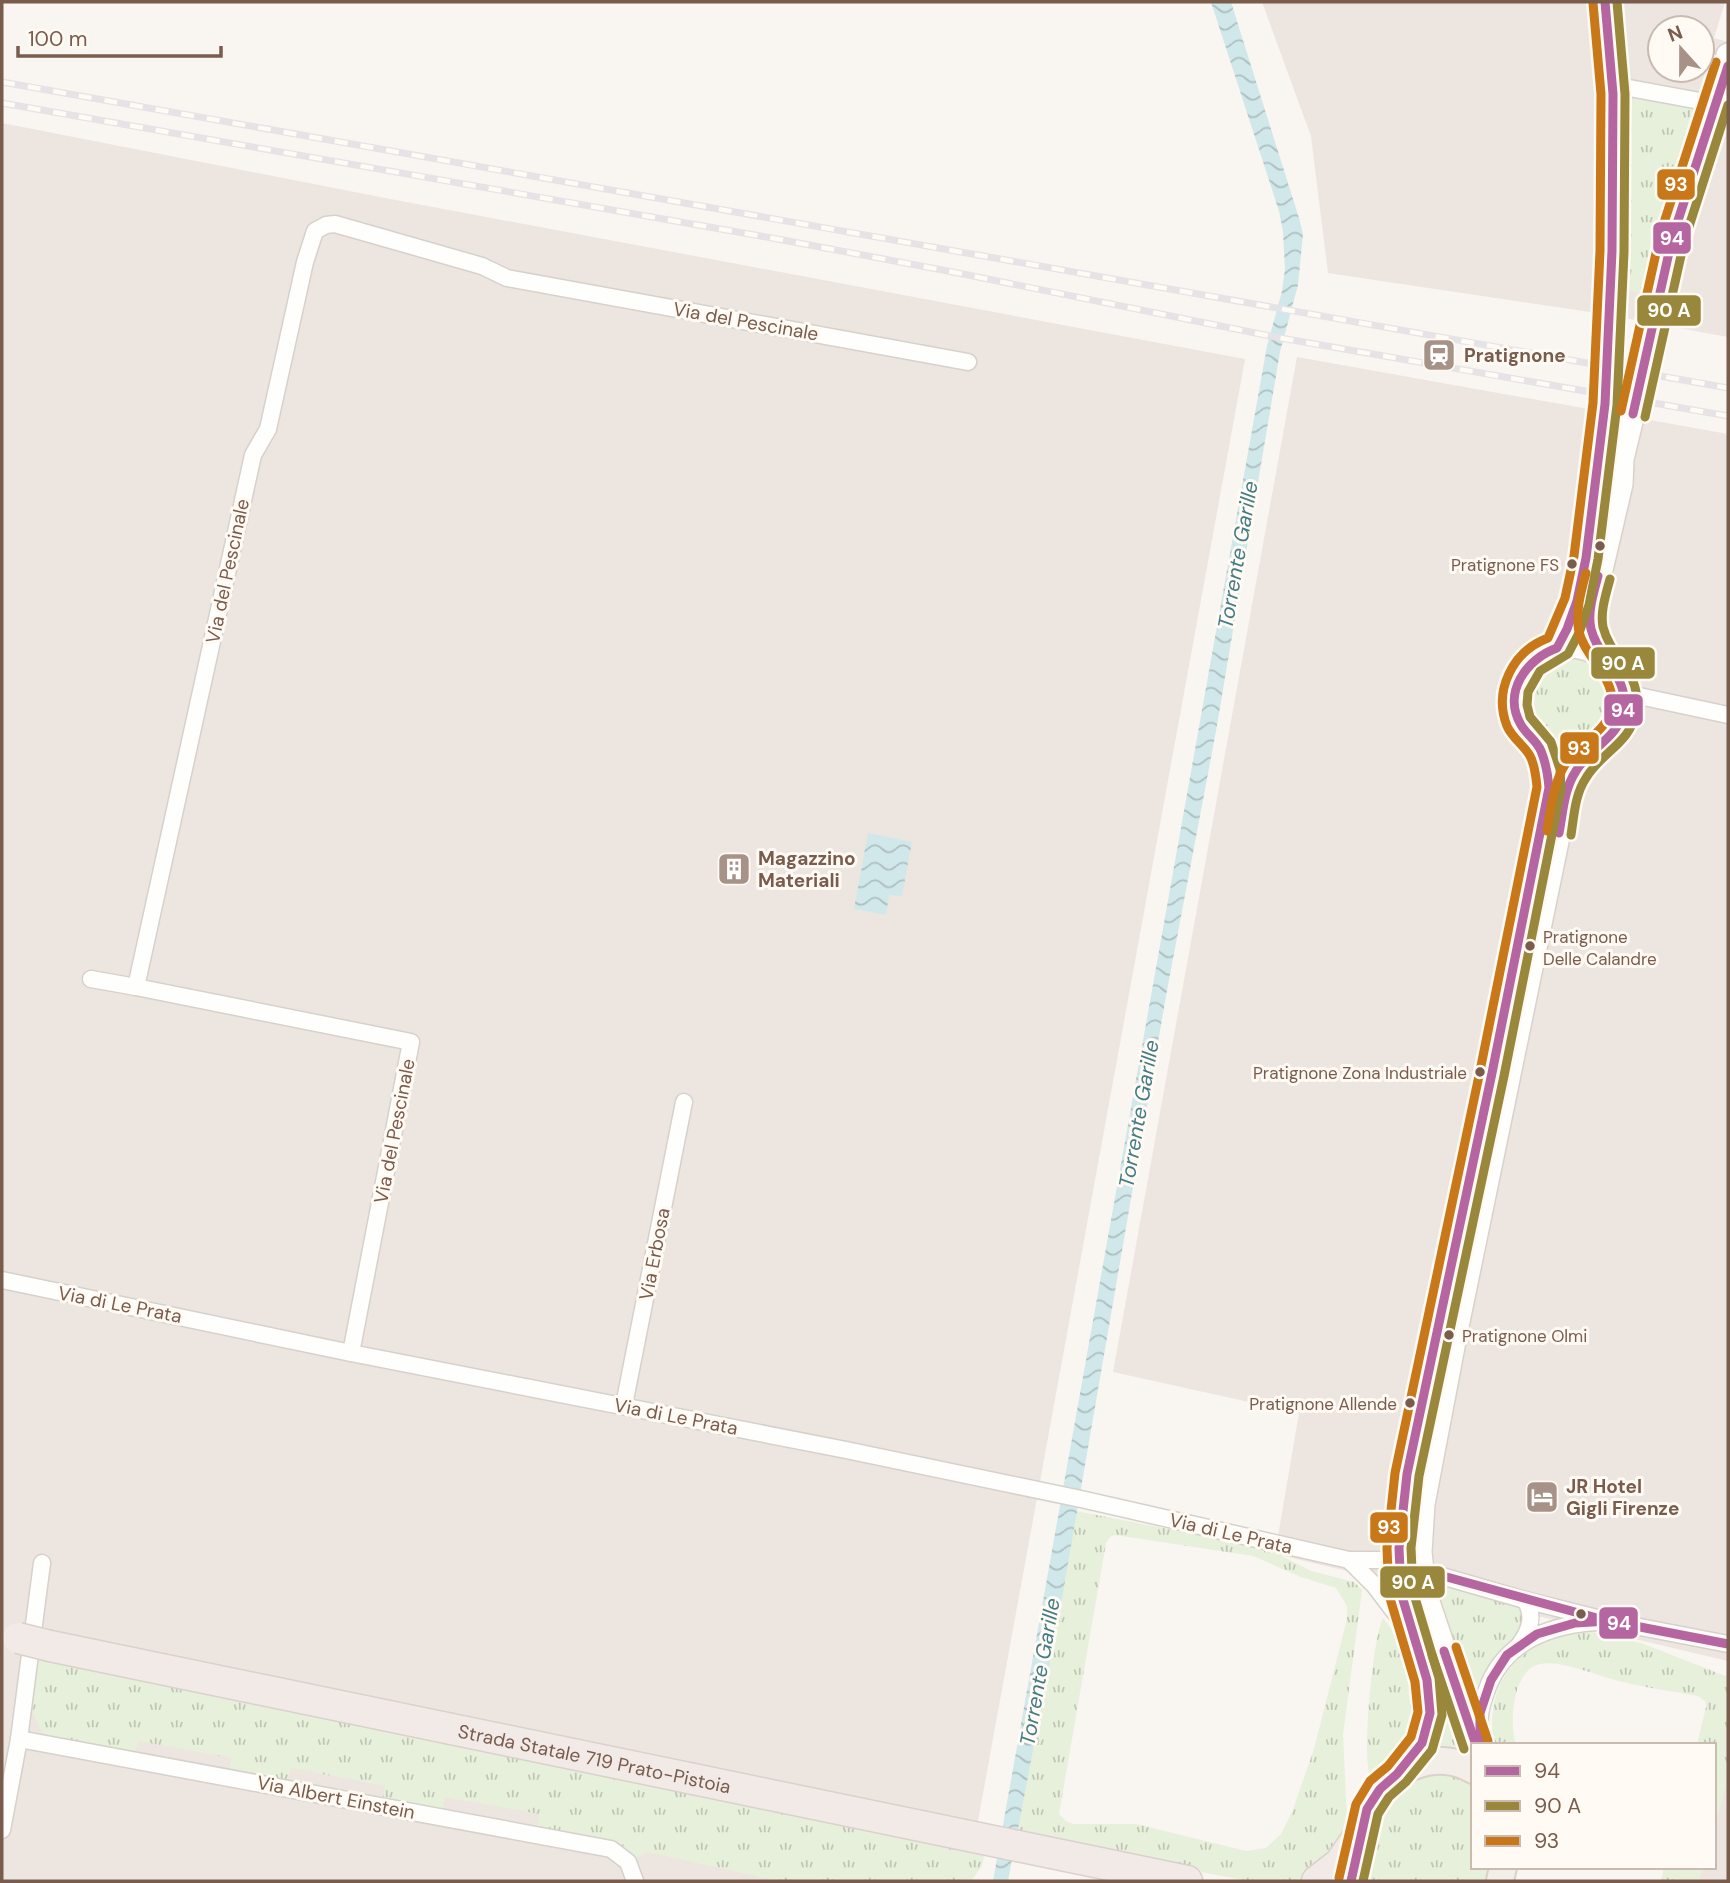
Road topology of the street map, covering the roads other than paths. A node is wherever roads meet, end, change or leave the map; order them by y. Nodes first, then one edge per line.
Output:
1 (1605, 2) edge
2 (1727, 65) edge
3 (1612, 85) junction
4 (1716, 104) junction
5 (1608, 352) tunnel mouth
6 (1645, 358) tunnel mouth
7 (968, 362) dead end
8 (1605, 404) tunnel mouth
9 (1634, 409) tunnel mouth
10 (1622, 459) junction
11 (1586, 558) junction
12 (1556, 648) junction
13 (1603, 656) junction
14 (1625, 692) junction
15 (1728, 715) edge
16 (1540, 747) junction
17 (1600, 747) junction
18 (91, 979) dead end
19 (136, 988) junction
20 (684, 1102) dead end
21 (2, 1280) edge
22 (351, 1353) junction
23 (624, 1405) junction
24 (1349, 1560) junction
25 (1399, 1560) junction
26 (42, 1563) dead end
27 (1421, 1570) junction
28 (1525, 1600) junction
29 (1609, 1621) junction
30 (1412, 1635) junction
31 (10, 1636) edge
32 (1728, 1644) edge
33 (1518, 1646) junction
34 (19, 1739) junction
35 (1477, 1743) edge
36 (1478, 1743) edge
37 (1471, 1769) edge
38 (1397, 1774) junction
39 (2, 1830) edge
40 (1360, 1834) junction
41 (635, 1881) edge
42 (1187, 1881) edge
43 (1317, 1881) edge
44 (1351, 1881) edge

1 - 3 main road
2 - 4 main road
3 - 4 street
3 - 5 main road
4 - 6 main road
7 - 19 street, Via del Pescinale
8 - 11 main road
9 - 10 main road
10 - 11 main road
10 - 13 main road
11 - 12 main road
12 - 13 main road
12 - 16 main road
13 - 14 main road
14 - 15 street
14 - 17 main road
16 - 17 main road
16 - 25 main road
17 - 27 main road
18 - 19 street
19 - 22 street, Via del Pescinale
20 - 23 street, Via Erbosa
21 - 22 street, Via di Le Prata
22 - 23 street, Via di Le Prata
23 - 24 street, Via di Le Prata
24 - 25 street, Via di Le Prata
24 - 30 street
25 - 30 main road
26 - 34 street
27 - 28 street
27 - 35 main road
28 - 29 street
28 - 33 street
29 - 32 street
29 - 33 street
30 - 38 main road
31 - 42 highway, Strada Statale 719 Prato-Pistoia, bridge
33 - 36 street
34 - 39 street
34 - 41 street, Via Albert Einstein
37 - 38 main road
38 - 40 main road
40 - 43 highway
40 - 44 main road

